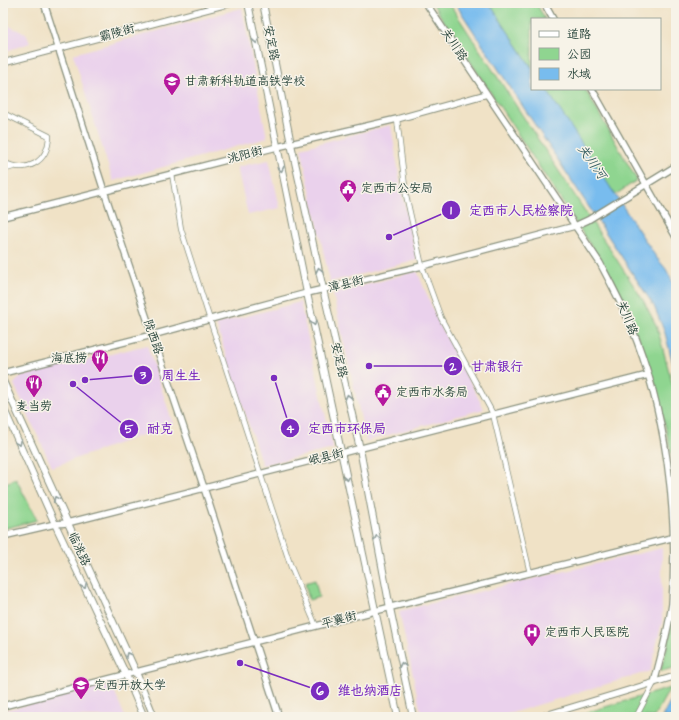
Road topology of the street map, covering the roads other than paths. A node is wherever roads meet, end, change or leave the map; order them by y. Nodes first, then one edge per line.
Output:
1 (44, 3) edge
2 (232, 3) edge
3 (248, 3) edge
4 (263, 3) edge
5 (426, 3) edge
6 (544, 3) edge
7 (552, 18) edge
8 (58, 48) junction
9 (3, 63) edge
10 (593, 90) edge
11 (487, 94) junction
12 (3, 113) edge
13 (397, 119) junction
14 (291, 144) junction
15 (277, 147) junction
16 (3, 162) edge
17 (676, 166) edge
18 (13, 167) junction
19 (3, 170) edge
20 (172, 174) junction
21 (646, 185) junction
22 (104, 191) junction
23 (3, 216) edge
24 (575, 226) junction
25 (676, 237) edge
26 (422, 266) junction
27 (323, 289) junction
28 (307, 293) junction
29 (210, 320) junction
30 (152, 335) junction
31 (3, 373) edge
32 (648, 375) junction
33 (3, 381) edge
34 (3, 407) edge
35 (493, 414) junction
36 (360, 449) junction
37 (342, 453) junction
38 (260, 473) junction
39 (204, 488) junction
40 (67, 523) junction
41 (55, 524) junction
42 (3, 536) edge
43 (675, 537) edge
44 (530, 573) junction
45 (390, 608) junction
46 (375, 611) junction
47 (316, 626) junction
48 (254, 643) junction
49 (136, 672) junction
50 (126, 675) junction
51 (676, 676) edge
52 (654, 683) junction
53 (3, 706) edge
54 (3, 711) edge
55 (4, 717) edge
56 (144, 717) edge
57 (154, 717) edge
58 (279, 717) edge
59 (398, 717) edge
60 (413, 717) edge
61 (540, 717) edge
62 (636, 717) edge

1 - 8 street, 陇西路
2 - 8 street, 霸陵街
3 -> 15 main road, 安定路
4 - 14 main road, 安定路
5 - 11 street, 关川路
6 - 7 street
8 - 9 street, 霸陵街
8 - 22 street, 陇西路
10 - 21 street
11 - 13 street, 洮阳街
11 - 24 street, 关川路
12 - 18 street
13 - 14 street, 洮阳街
13 - 26 street
14 - 15 street, 洮阳街
27 -> 14 main road, 安定路
15 - 20 street, 洮阳街
15 -> 28 main road, 安定路
16 - 18 street
17 - 21 street, 漳县街
18 - 19 street
20 - 22 street, 洮阳街
20 - 29 street
21 - 24 street, 漳县街
21 - 25 street
22 - 23 street, 洮阳街
22 - 30 street, 陇西路
24 - 26 street, 漳县街
24 - 32 street, 关川路
26 - 27 street, 漳县街
26 - 35 street
27 - 28 street, 漳县街
36 -> 27 main road, 安定路
28 - 29 street, 漳县街
28 -> 37 main road, 安定路
29 - 30 street, 漳县街
29 - 38 street
30 - 31 street, 漳县街
30 - 39 street, 陇西路
32 - 35 street, 岷县街
32 - 43 street, 关川路
40 -> 33 main road, 临洮路
34 -> 41 main road, 临洮路
35 - 36 street, 岷县街
35 - 44 street
36 - 37 street, 岷县街
45 -> 36 main road, 安定路
37 - 38 street, 岷县街
37 -> 46 main road, 安定路
38 - 39 street, 岷县街
38 - 47 street
39 - 40 street, 岷县街
39 - 48 street, 陇西路
40 - 41 street, 岷县街
49 -> 40 main road, 临洮路
41 - 42 street, 岷县街
41 -> 50 main road, 临洮路
43 - 44 street, 平襄街
43 - 52 street, 关川路
44 - 45 street, 平襄街
45 - 46 street, 平襄街
60 -> 45 main road, 安定路
46 - 47 street, 平襄街
46 - 59 main road, 安定路
47 - 48 street, 平襄街
48 - 49 street, 平襄街
48 - 58 street, 陇西路
49 - 50 street, 平襄街
49 - 57 main road, 临洮路
50 - 53 street, 平襄街
50 - 56 main road, 临洮路
51 - 52 street
52 - 61 street
52 - 62 street
54 - 55 street

